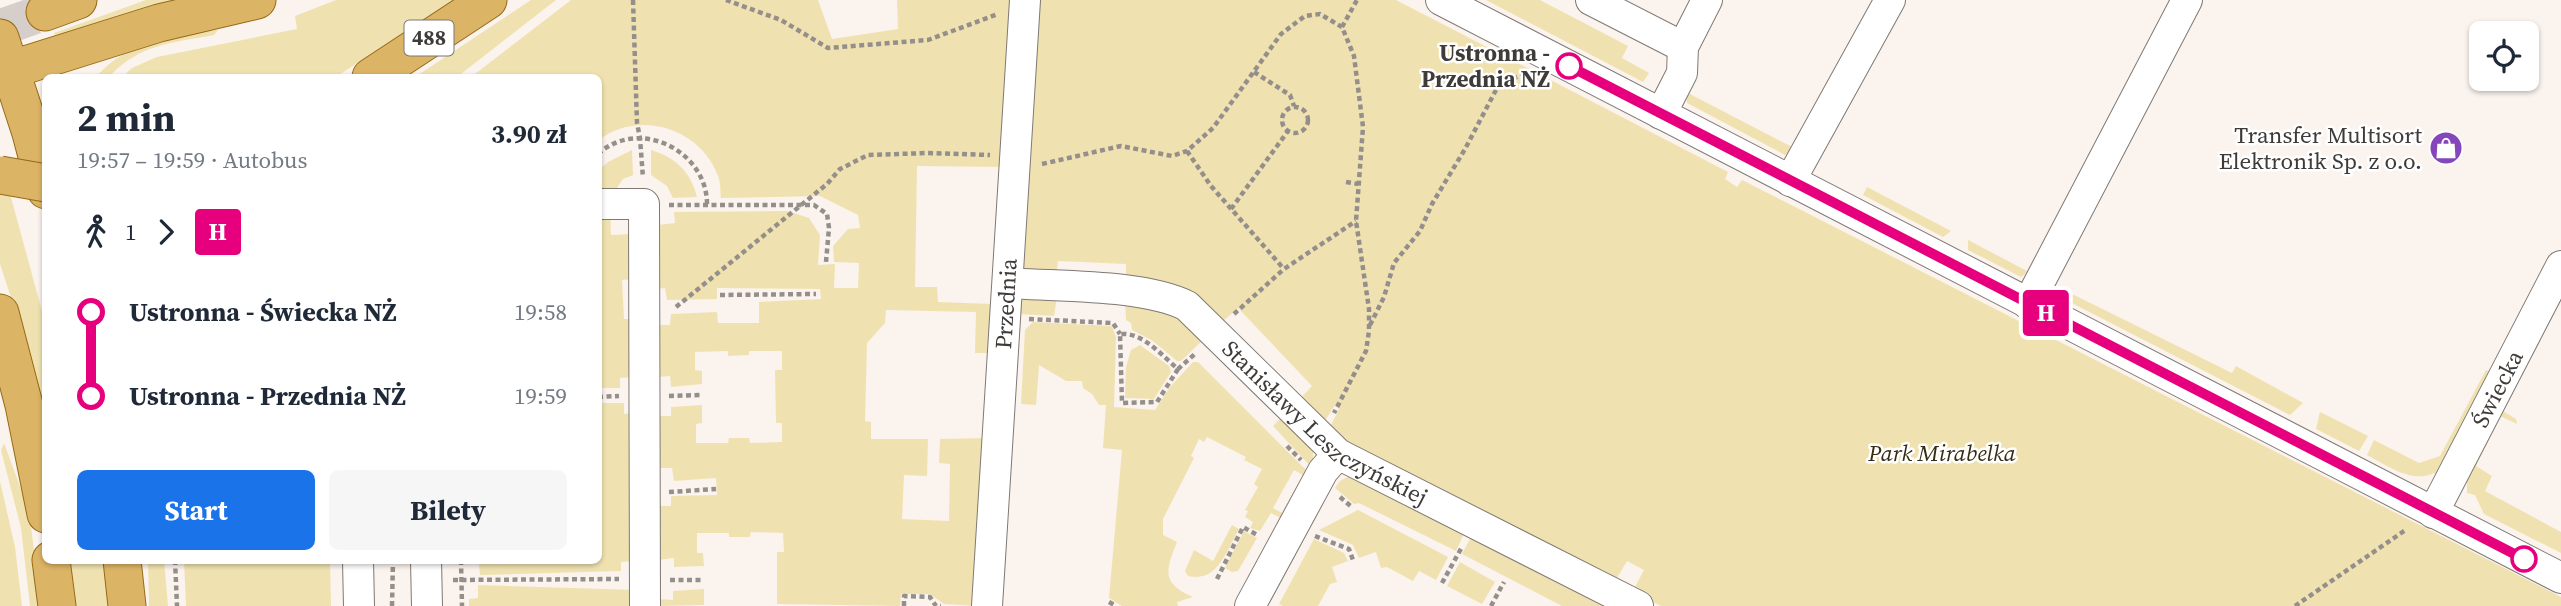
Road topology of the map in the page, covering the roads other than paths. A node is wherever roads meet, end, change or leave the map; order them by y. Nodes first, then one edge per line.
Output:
1 (257, 0) edge
2 (488, 0) edge
3 (1441, 0) edge
4 (1591, 0) edge
5 (1707, 0) edge
6 (1890, 0) edge
7 (2187, 0) edge
8 (1025, 2) edge
9 (141, 29) junction
10 (1683, 47) junction
11 (4, 60) edge
12 (86, 74) edge
13 (376, 74) edge
14 (1661, 114) junction
15 (42, 173) edge
16 (0, 175) edge
17 (1790, 181) junction
18 (42, 182) edge
19 (602, 204) edge
20 (2561, 267) edge
21 (1007, 283) junction
22 (2028, 304) junction
23 (0, 313) edge
24 (1329, 446) junction
25 (42, 494) edge
26 (2424, 518) junction
27 (52, 564) edge
28 (122, 564) edge
29 (358, 564) edge
30 (2561, 578) edge
31 (645, 593) edge
32 (57, 606) edge
33 (127, 606) edge
34 (359, 606) edge
35 (986, 606) edge
36 (1250, 606) edge
37 (1638, 606) edge

1 - 9 main road
2 - 13 main road, 488
3 - 14 street
4 - 10 street
5 - 10 street
6 - 17 street
7 - 22 street
8 - 21 street, Przednia
9 - 11 main road
9 - 12 main road
10 - 14 street
11 - 15 main road
14 - 17 street
16 - 18 main road, bridge
17 - 22 street
19 - 31 street
20 - 26 street, Świecka
21 - 24 street, Stanisławy Leszczyńskiej
21 - 35 street, Przednia
22 - 26 street
23 - 25 main road
24 - 36 street
24 - 37 street, Stanisławy Leszczyńskiej
26 - 30 street
27 - 32 main road
28 - 33 main road
29 - 34 street

